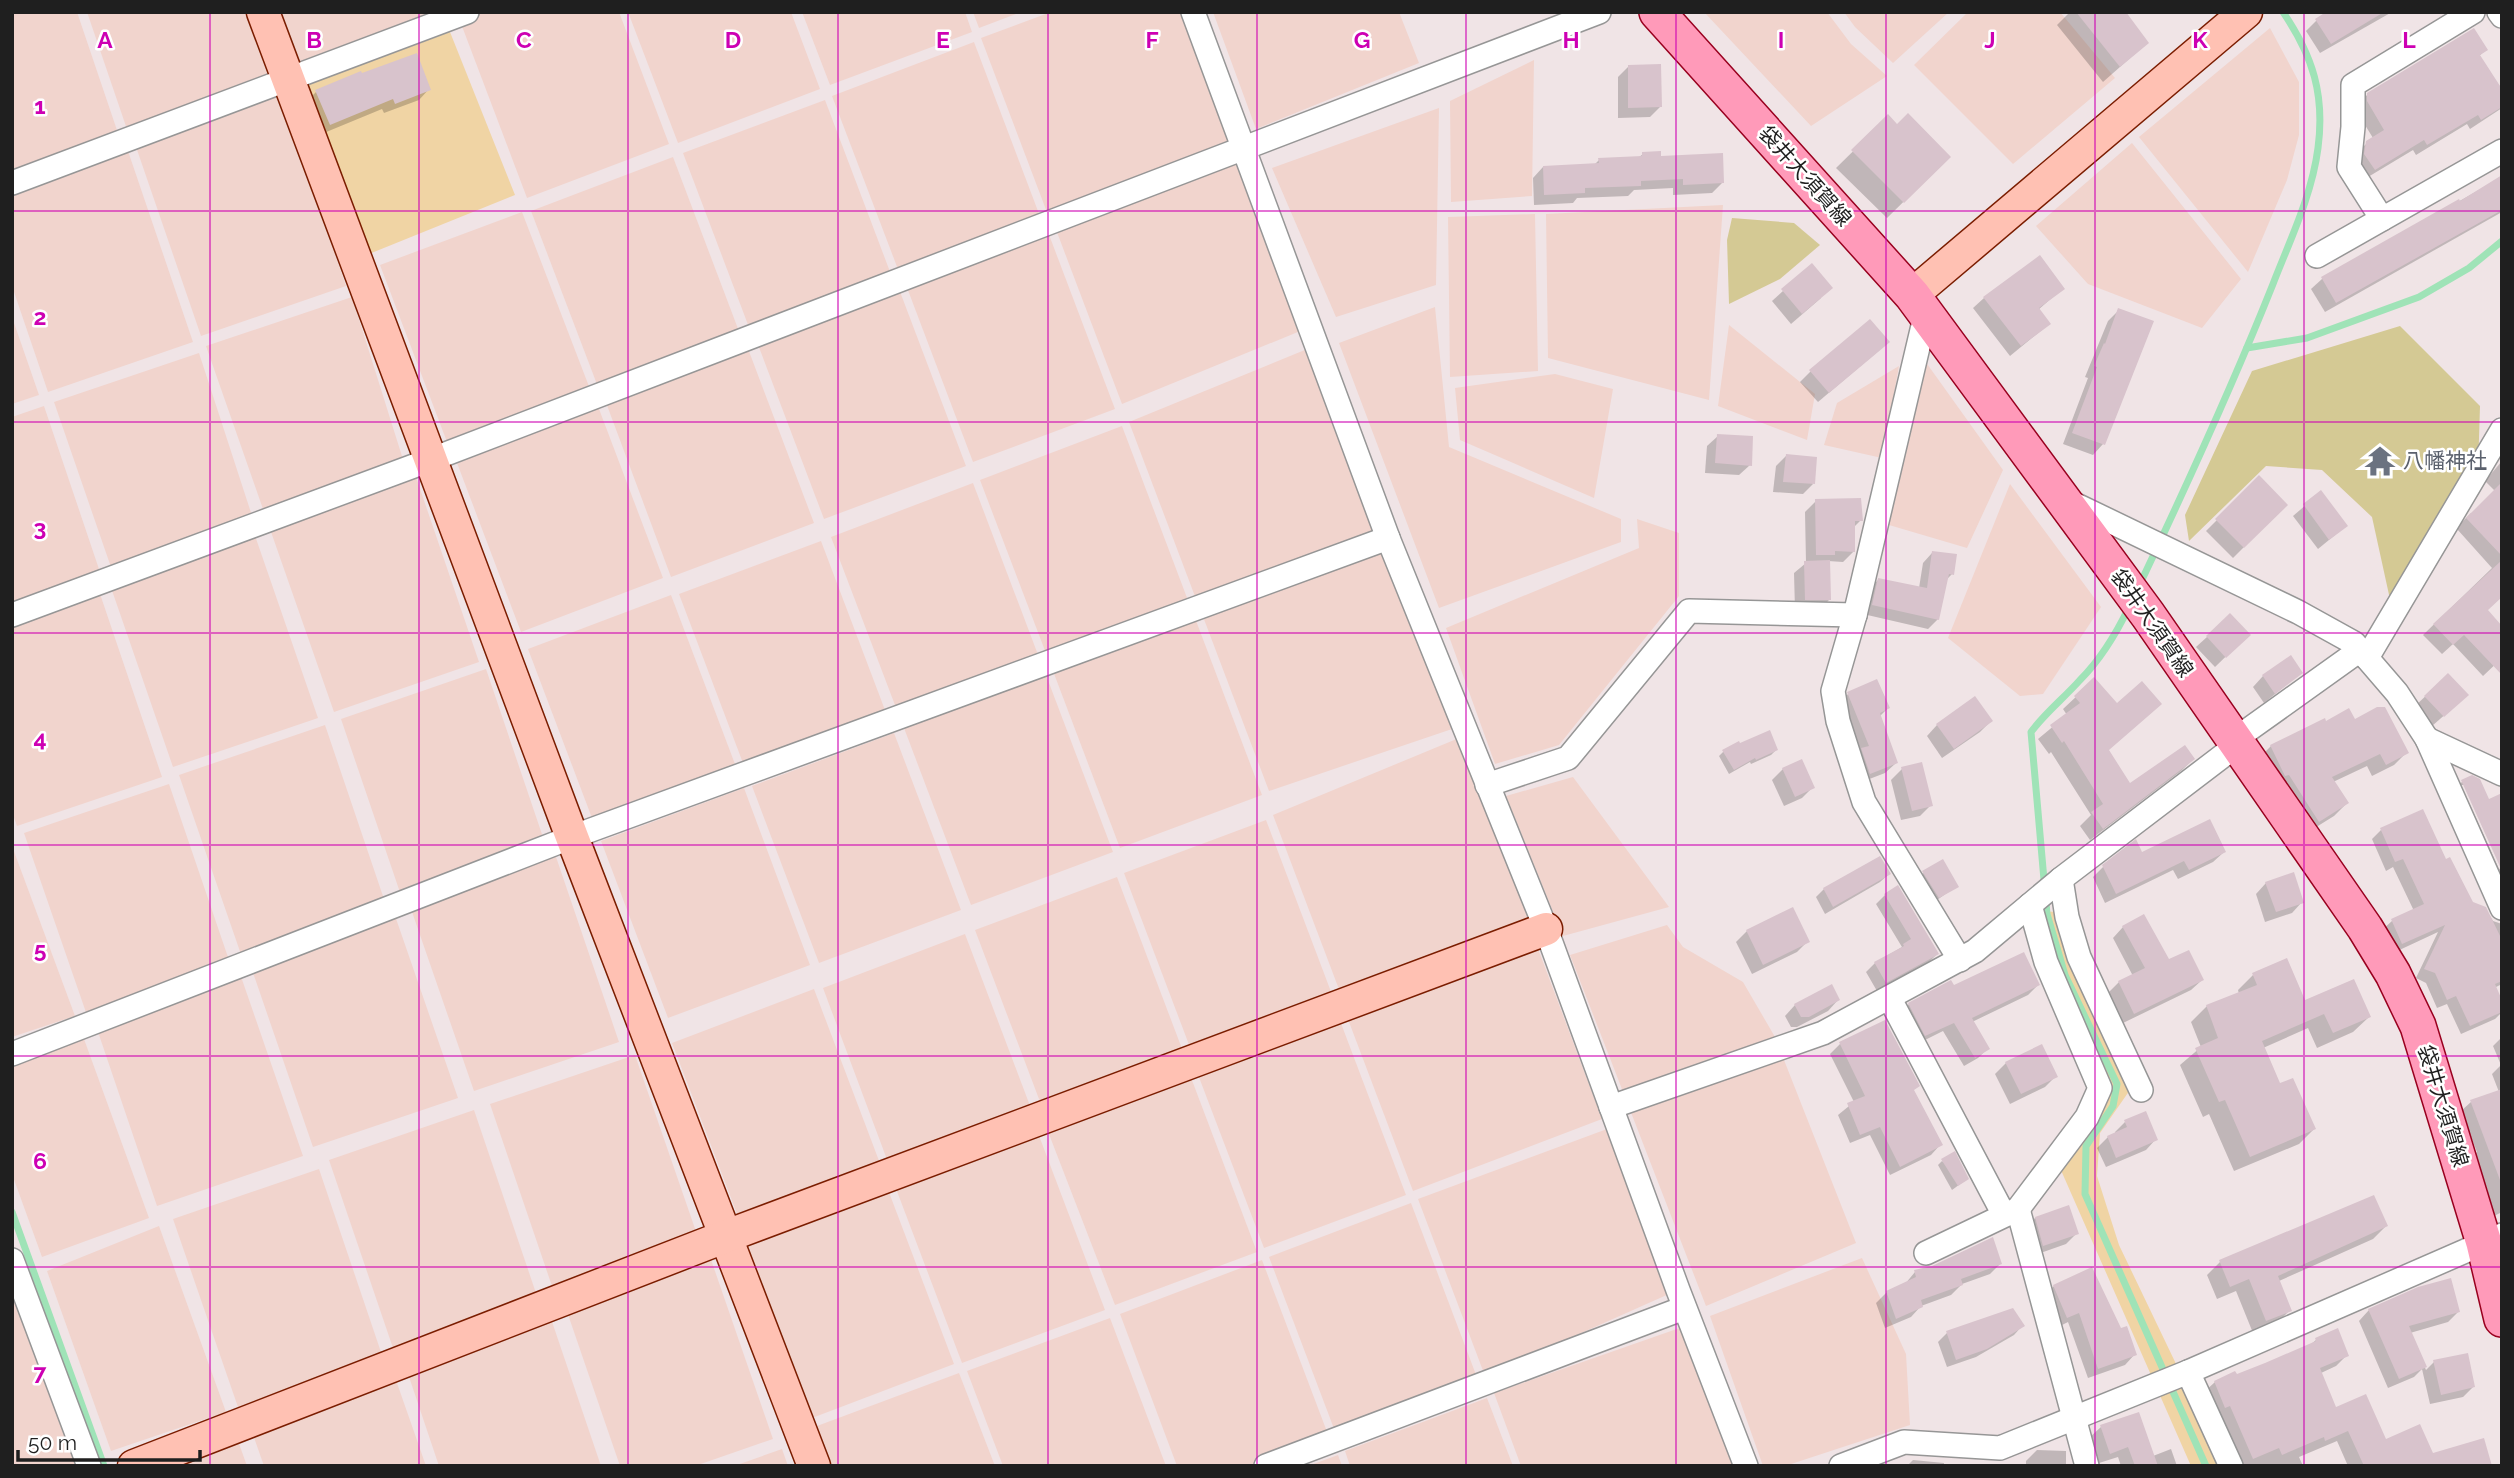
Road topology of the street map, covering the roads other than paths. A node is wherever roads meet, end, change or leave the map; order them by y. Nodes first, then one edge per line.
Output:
1 (263, 12) edge
2 (467, 12) edge
3 (1193, 12) edge
4 (1600, 12) edge
5 (1657, 12) edge
6 (2246, 12) edge
7 (2473, 12) edge
8 (288, 79) junction
9 (1244, 150) junction
10 (2502, 150) edge
11 (12, 183) edge
12 (2382, 219) junction
13 (2318, 256) dead end
14 (1919, 304) junction
15 (2502, 430) edge
16 (430, 460) junction
17 (2063, 499) junction
18 (1388, 538) junction
19 (12, 615) edge
20 (1855, 615) junction
21 (2363, 654) junction
22 (2427, 739) junction
23 (2236, 742) junction
24 (2502, 774) edge
25 (1487, 785) junction
26 (572, 837) junction
27 (2061, 879) junction
28 (2030, 905) junction
29 (2502, 908) edge
30 (1545, 929) junction
31 (1960, 960) junction
32 (1890, 999) junction
33 (12, 1054) edge
34 (2141, 1090) dead end
35 (1611, 1107) junction
36 (2011, 1212) junction
37 (724, 1237) junction
38 (2493, 1239) edge
39 (1926, 1253) dead end
40 (12, 1261) edge
41 (1684, 1308) junction
42 (2502, 1319) edge
43 (2188, 1372) junction
44 (2074, 1419) junction
45 (1980, 1456) edge
46 (89, 1466) edge
47 (134, 1466) edge
48 (814, 1466) edge
49 (1266, 1466) edge
50 (1746, 1466) edge
51 (1841, 1466) edge
52 (2087, 1466) edge
53 (2231, 1466) edge

1 - 8 street
2 - 8 street
3 - 9 street
4 - 9 street
5 - 14 main road, 袋井大須賀線
6 - 14 street
7 - 12 street
8 - 11 street
8 - 16 street
9 - 16 street
9 - 18 street
10 - 12 street
12 - 13 street
14 - 17 main road, 袋井大須賀線
14 - 20 street
15 - 21 street
16 - 19 street
16 - 26 street
17 - 21 street
17 - 23 main road, 袋井大須賀線
18 - 25 street
18 - 26 street
20 - 25 street
20 - 31 street
21 - 22 street
21 - 23 street
22 - 24 street
22 - 29 street
23 - 27 street
23 - 38 main road, 袋井大須賀線
25 - 30 street
26 - 33 street
26 - 37 street
27 - 28 street
27 - 34 street
28 - 31 street
28 - 36 street
30 - 35 street
30 - 37 street
31 - 32 street
32 - 35 street
32 - 36 street
35 - 41 street
36 - 39 street
36 - 44 street
37 - 47 street
37 - 48 street
38 - 42 main road, 袋井大須賀線
38 - 43 street
40 - 46 street
41 - 49 street
41 - 50 street
43 - 44 street
43 - 53 street
44 - 45 street
44 - 52 street
45 - 51 street

